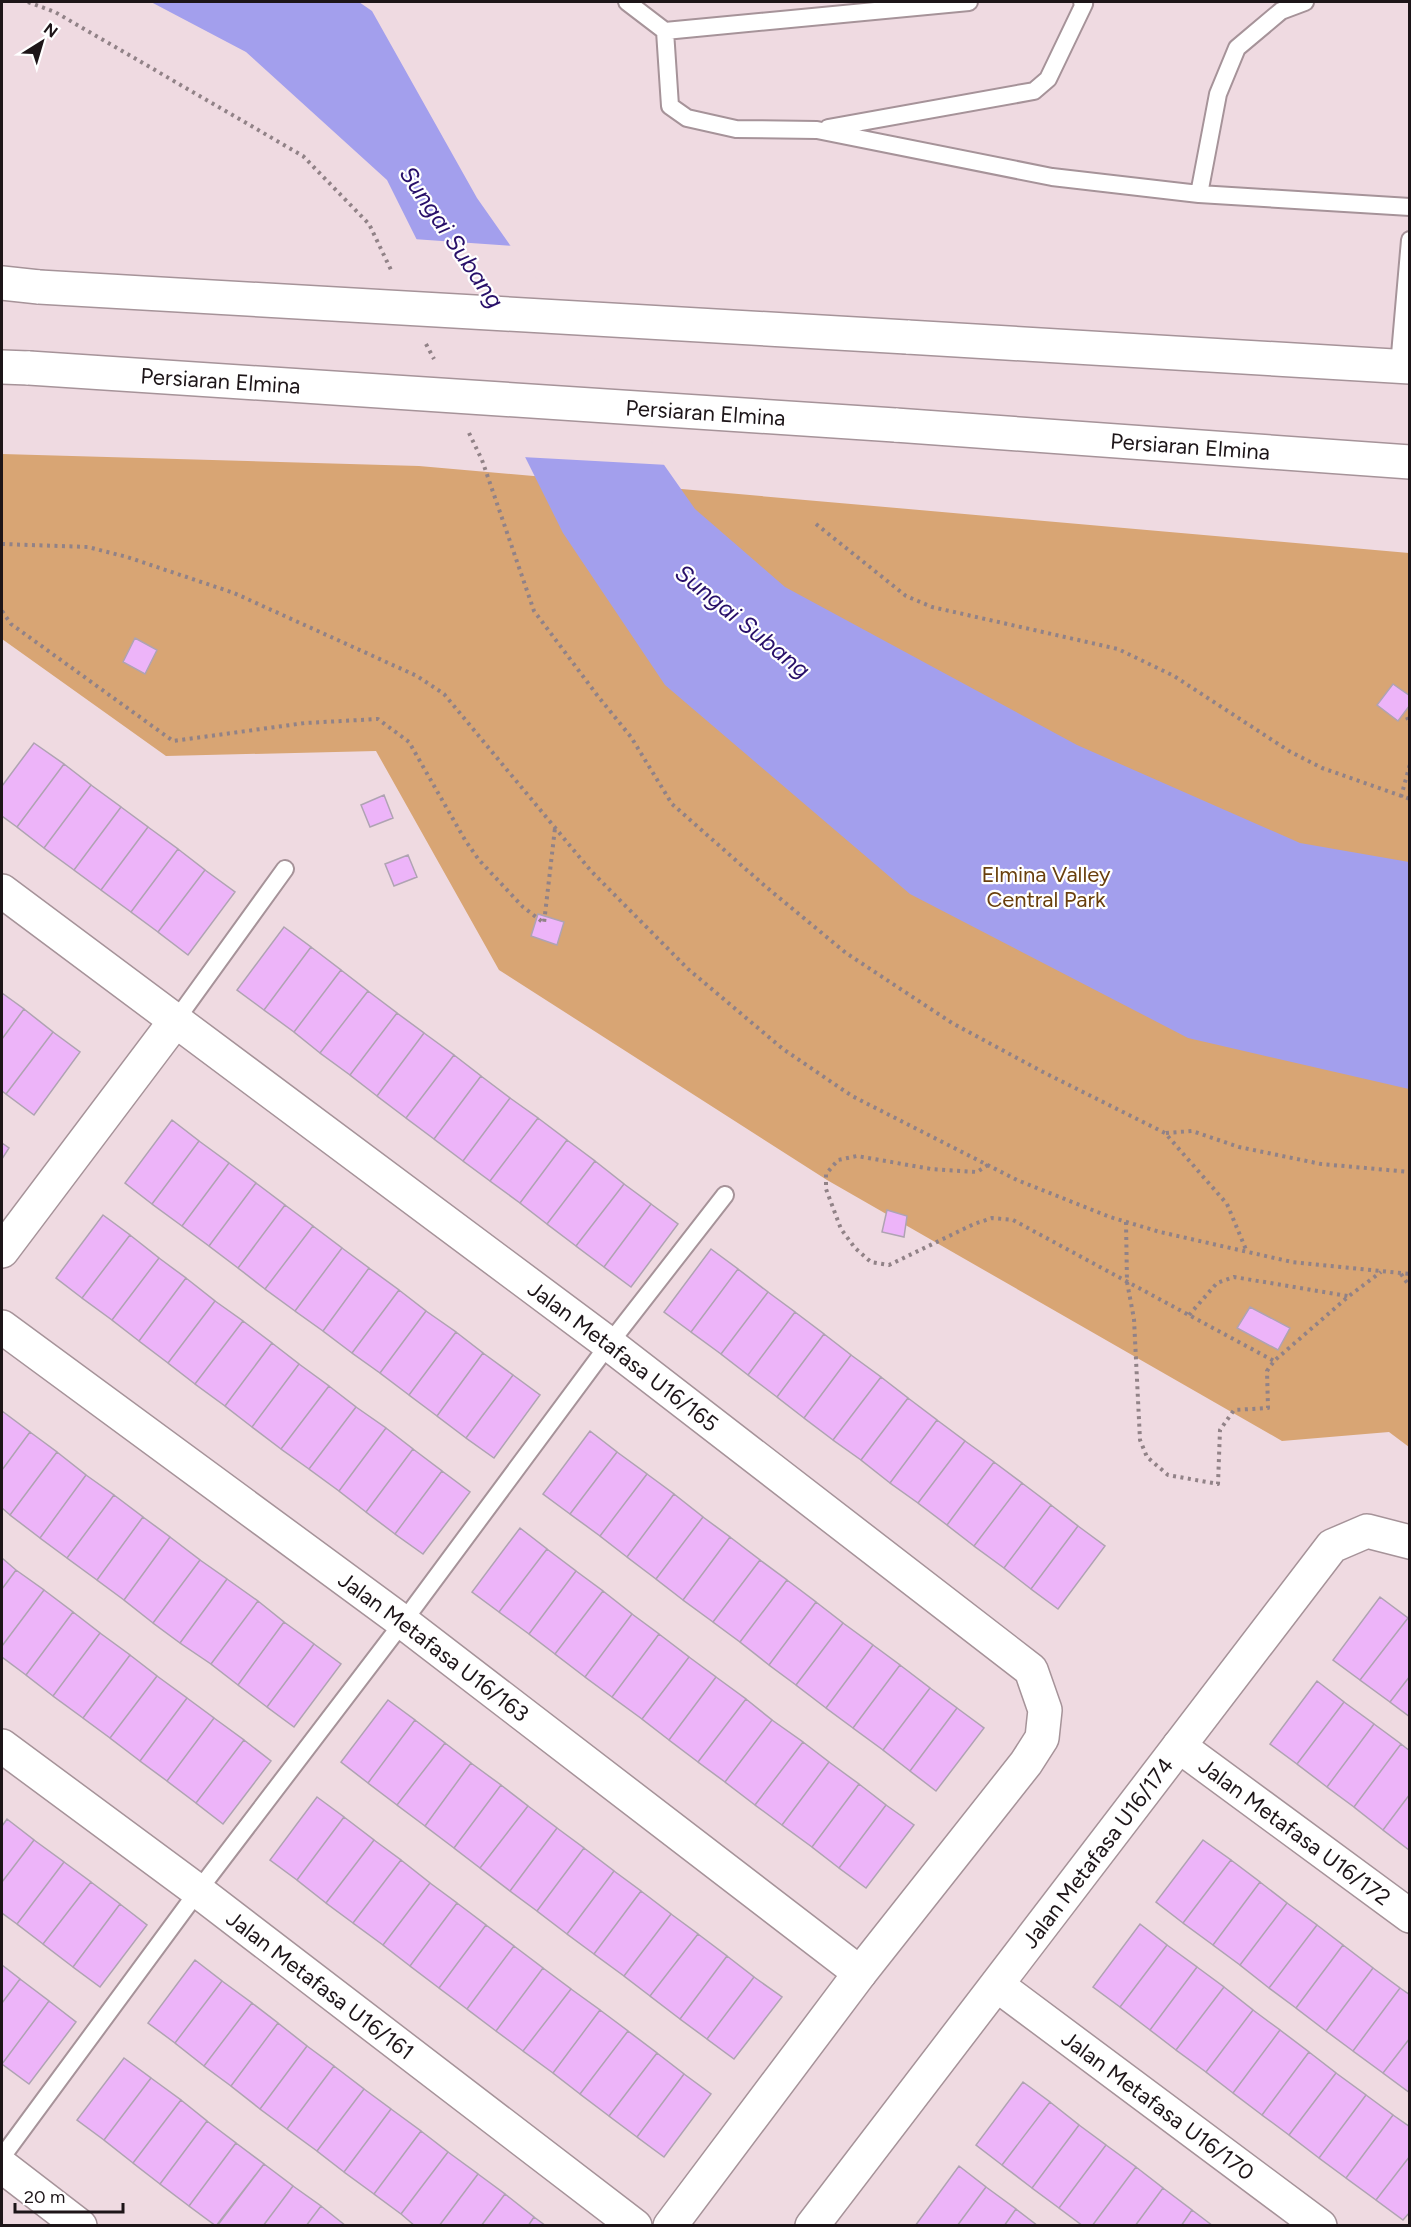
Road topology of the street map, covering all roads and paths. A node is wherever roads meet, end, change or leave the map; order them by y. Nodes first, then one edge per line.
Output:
1 (27, 2) edge
2 (627, 2) edge
3 (969, 2) edge
4 (1082, 2) edge
5 (1305, 2) edge
6 (665, 31) junction
7 (817, 130) junction
8 (1198, 194) junction
9 (1410, 207) edge
10 (1410, 240) edge
11 (395, 278) dead end
12 (2, 283) edge
13 (426, 342) dead end
14 (436, 363) dead end
15 (1404, 366) edge
16 (15, 367) edge
17 (466, 428) dead end
18 (1410, 462) edge
19 (816, 524) dead end
20 (2, 544) edge
21 (2, 611) edge
22 (1407, 717) dead end
23 (1410, 725) edge
24 (1410, 764) edge
25 (1401, 797) junction
26 (1410, 800) edge
27 (555, 827) junction
28 (285, 869) dead end
29 (2, 891) edge
30 (176, 1020) junction
31 (1166, 1133) junction
32 (988, 1164) junction
33 (1410, 1172) edge
34 (725, 1195) dead end
35 (1126, 1222) junction
36 (2, 1251) edge
37 (1247, 1252) junction
38 (1381, 1272) junction
39 (1400, 1273) junction
40 (1410, 1274) edge
41 (1127, 1282) junction
42 (1410, 1287) edge
43 (1349, 1296) junction
44 (1189, 1315) junction
45 (2, 1327) edge
46 (609, 1344) junction
47 (1274, 1361) junction
48 (1410, 1542) edge
49 (403, 1622) junction
50 (2, 1746) edge
51 (1179, 1746) junction
52 (198, 1892) junction
53 (1410, 1916) edge
54 (860, 1973) junction
55 (997, 1985) junction
56 (2, 2157) edge
57 (2, 2166) edge
58 (80, 2226) edge
59 (636, 2226) edge
60 (670, 2226) edge
61 (812, 2226) edge
62 (1320, 2226) edge

1 - 11 path
2 - 6 lane
3 - 6 lane
4 - 7 lane
5 - 8 lane
6 - 7 lane
7 - 8 lane
8 - 9 lane
10 - 15 lane
12 - 15 street, bridge
13 - 14 path
16 - 18 street, Persiaran Elmina, bridge
17 - 31 path
19 - 25 path
20 - 27 path
21 - 27 path
22 - 23 path
24 - 25 path
25 - 26 path
27 - 32 path
28 - 30 lane
29 - 30 street, Jalan Metafasa U16/165
30 - 36 street
30 - 46 street, Jalan Metafasa U16/165
31 - 33 path
31 - 37 path
32 - 35 path
32 - 41 path
34 - 46 lane
35 - 37 path
35 - 41 path
37 - 38 path
38 - 39 path
38 - 43 path
39 - 40 path
39 - 42 path
41 - 44 path
41 - 47 path
43 - 44 path
43 - 47 path
44 - 47 path
45 - 49 street, Jalan Metafasa U16/163
46 - 49 lane
46 - 54 street, Jalan Metafasa U16/165
48 - 51 street, Jalan Metafasa U16/174
49 - 52 lane
49 - 54 street, Jalan Metafasa U16/163
50 - 52 street, Jalan Metafasa U16/161
51 - 53 street, Jalan Metafasa U16/172
51 - 55 street, Jalan Metafasa U16/174
52 - 56 lane
52 - 59 street, Jalan Metafasa U16/161
54 - 60 street
55 - 61 street, Jalan Metafasa U16/174
55 - 62 street, Jalan Metafasa U16/170
57 - 58 street

